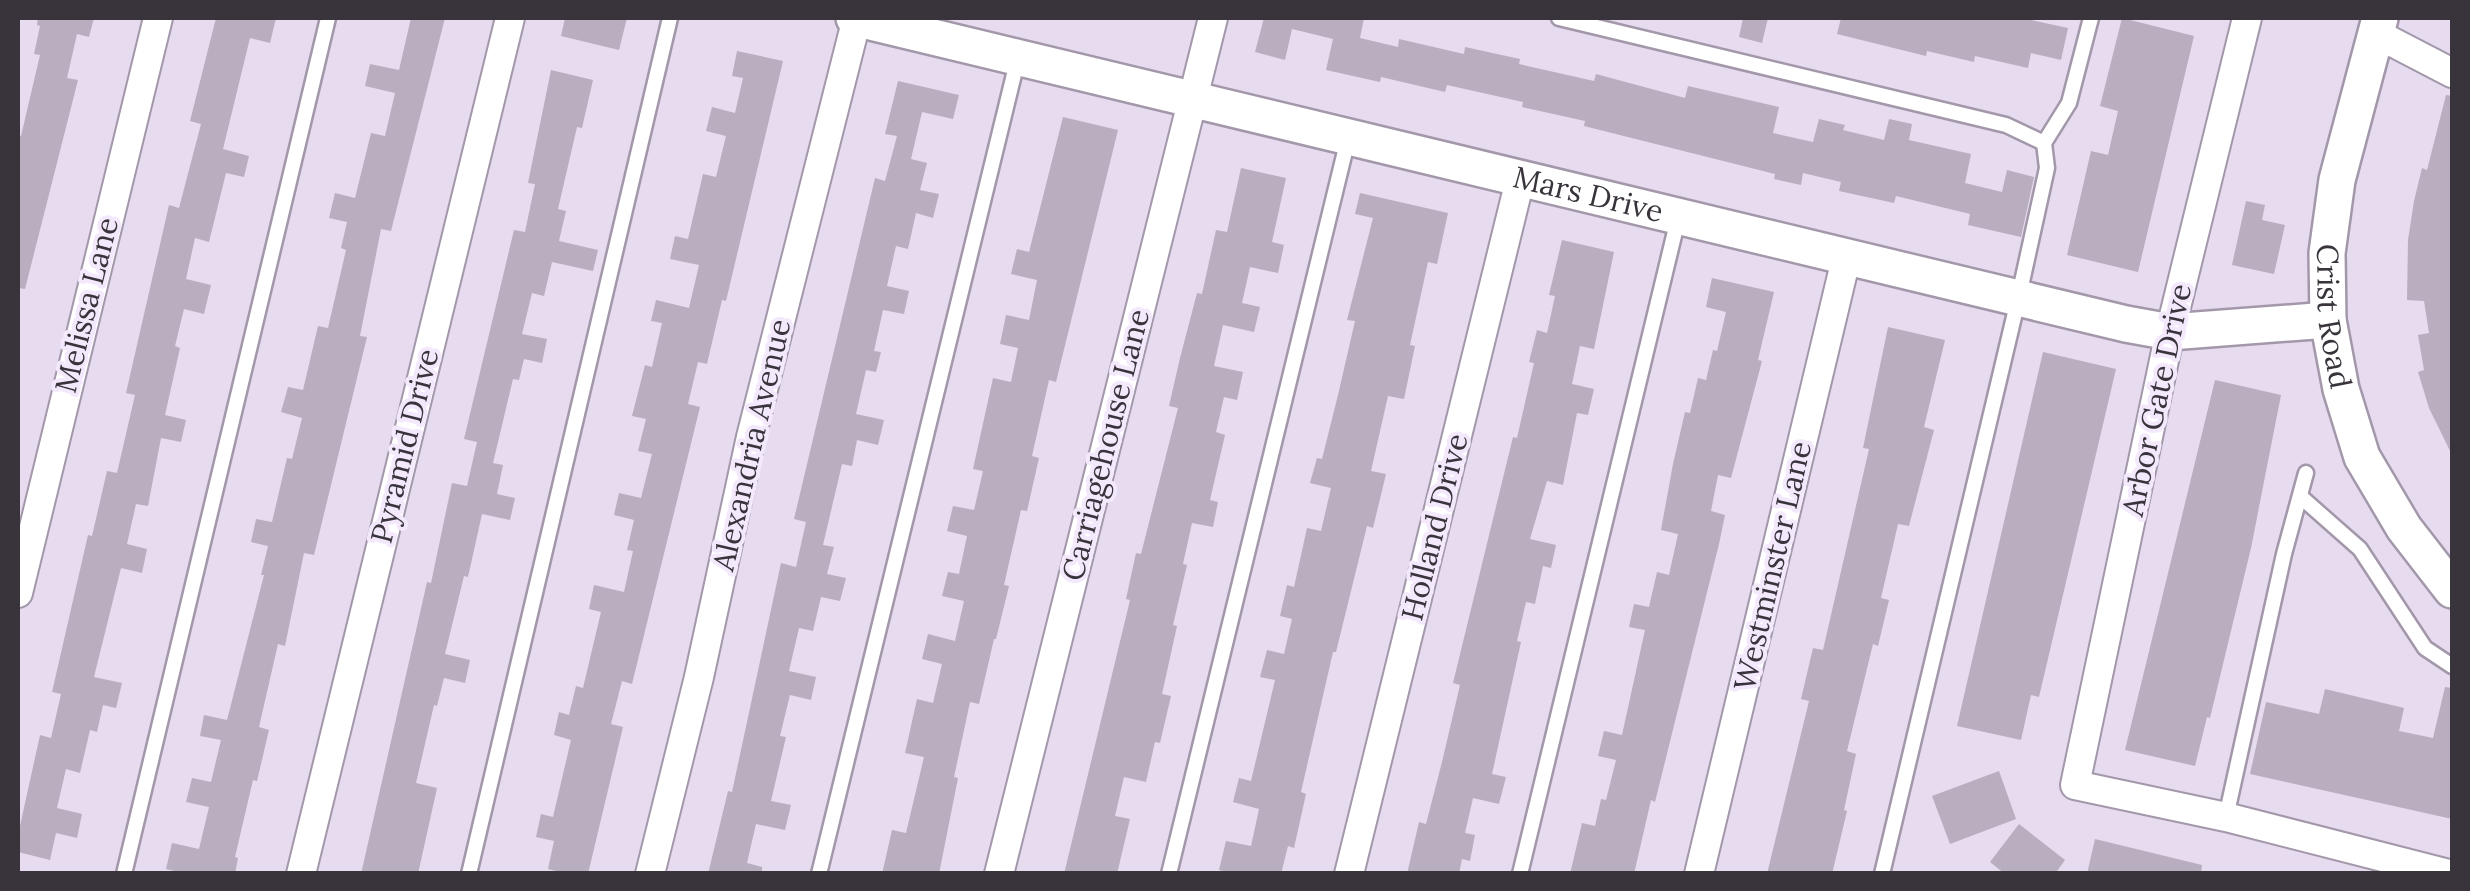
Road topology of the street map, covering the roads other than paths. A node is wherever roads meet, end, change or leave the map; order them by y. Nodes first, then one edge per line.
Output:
1 (158, 18) edge
2 (328, 18) edge
3 (510, 18) edge
4 (670, 18) edge
5 (856, 18) edge
6 (1213, 18) edge
7 (1558, 18) edge
8 (2092, 18) edge
9 (2247, 18) edge
10 (2377, 25) edge
11 (1018, 58) junction
12 (2452, 73) edge
13 (1192, 101) junction
14 (1348, 138) junction
15 (2044, 143) junction
16 (1520, 180) junction
17 (1678, 218) junction
18 (1846, 259) junction
19 (2018, 300) junction
20 (2328, 320) junction
21 (2170, 332) junction
22 (2306, 473) dead end
23 (2301, 497) junction
24 (2452, 590) edge
25 (18, 593) edge
26 (2452, 666) edge
27 (2226, 817) junction
28 (124, 874) edge
29 (301, 874) edge
30 (469, 874) edge
31 (650, 874) edge
32 (819, 874) edge
33 (999, 874) edge
34 (1169, 874) edge
35 (1349, 874) edge
36 (1520, 874) edge
37 (1699, 874) edge
38 (1882, 874) edge
39 (2450, 874) edge

1 - 25 street, Melissa Lane
2 - 28 lane
3 - 29 street, Pyramid Drive
4 - 30 lane
5 - 11 street, Mars Drive
5 - 31 street, Alexandria Avenue
6 - 13 street, Carriagehouse Lane
7 - 15 lane
8 - 15 lane
9 - 21 street, Arbor Gate Drive
10 - 12 street
10 - 20 street, Crist Road
11 - 13 street, Mars Drive
11 - 32 lane
13 - 14 street, Mars Drive
13 - 33 street, Carriagehouse Lane
14 - 16 street, Mars Drive
14 - 34 lane
15 - 19 lane
16 - 17 street, Mars Drive
16 - 35 street, Holland Drive
17 - 18 street, Mars Drive
17 - 36 lane
18 - 19 street, Mars Drive
18 - 37 street, Westminster Lane
19 - 21 street, Mars Drive
19 - 38 lane
20 - 21 street, Mars Drive
20 - 24 street, Crist Road
21 - 27 street, Arbor Gate Drive
22 - 23 lane
23 - 26 lane
23 - 27 lane
27 - 39 street

